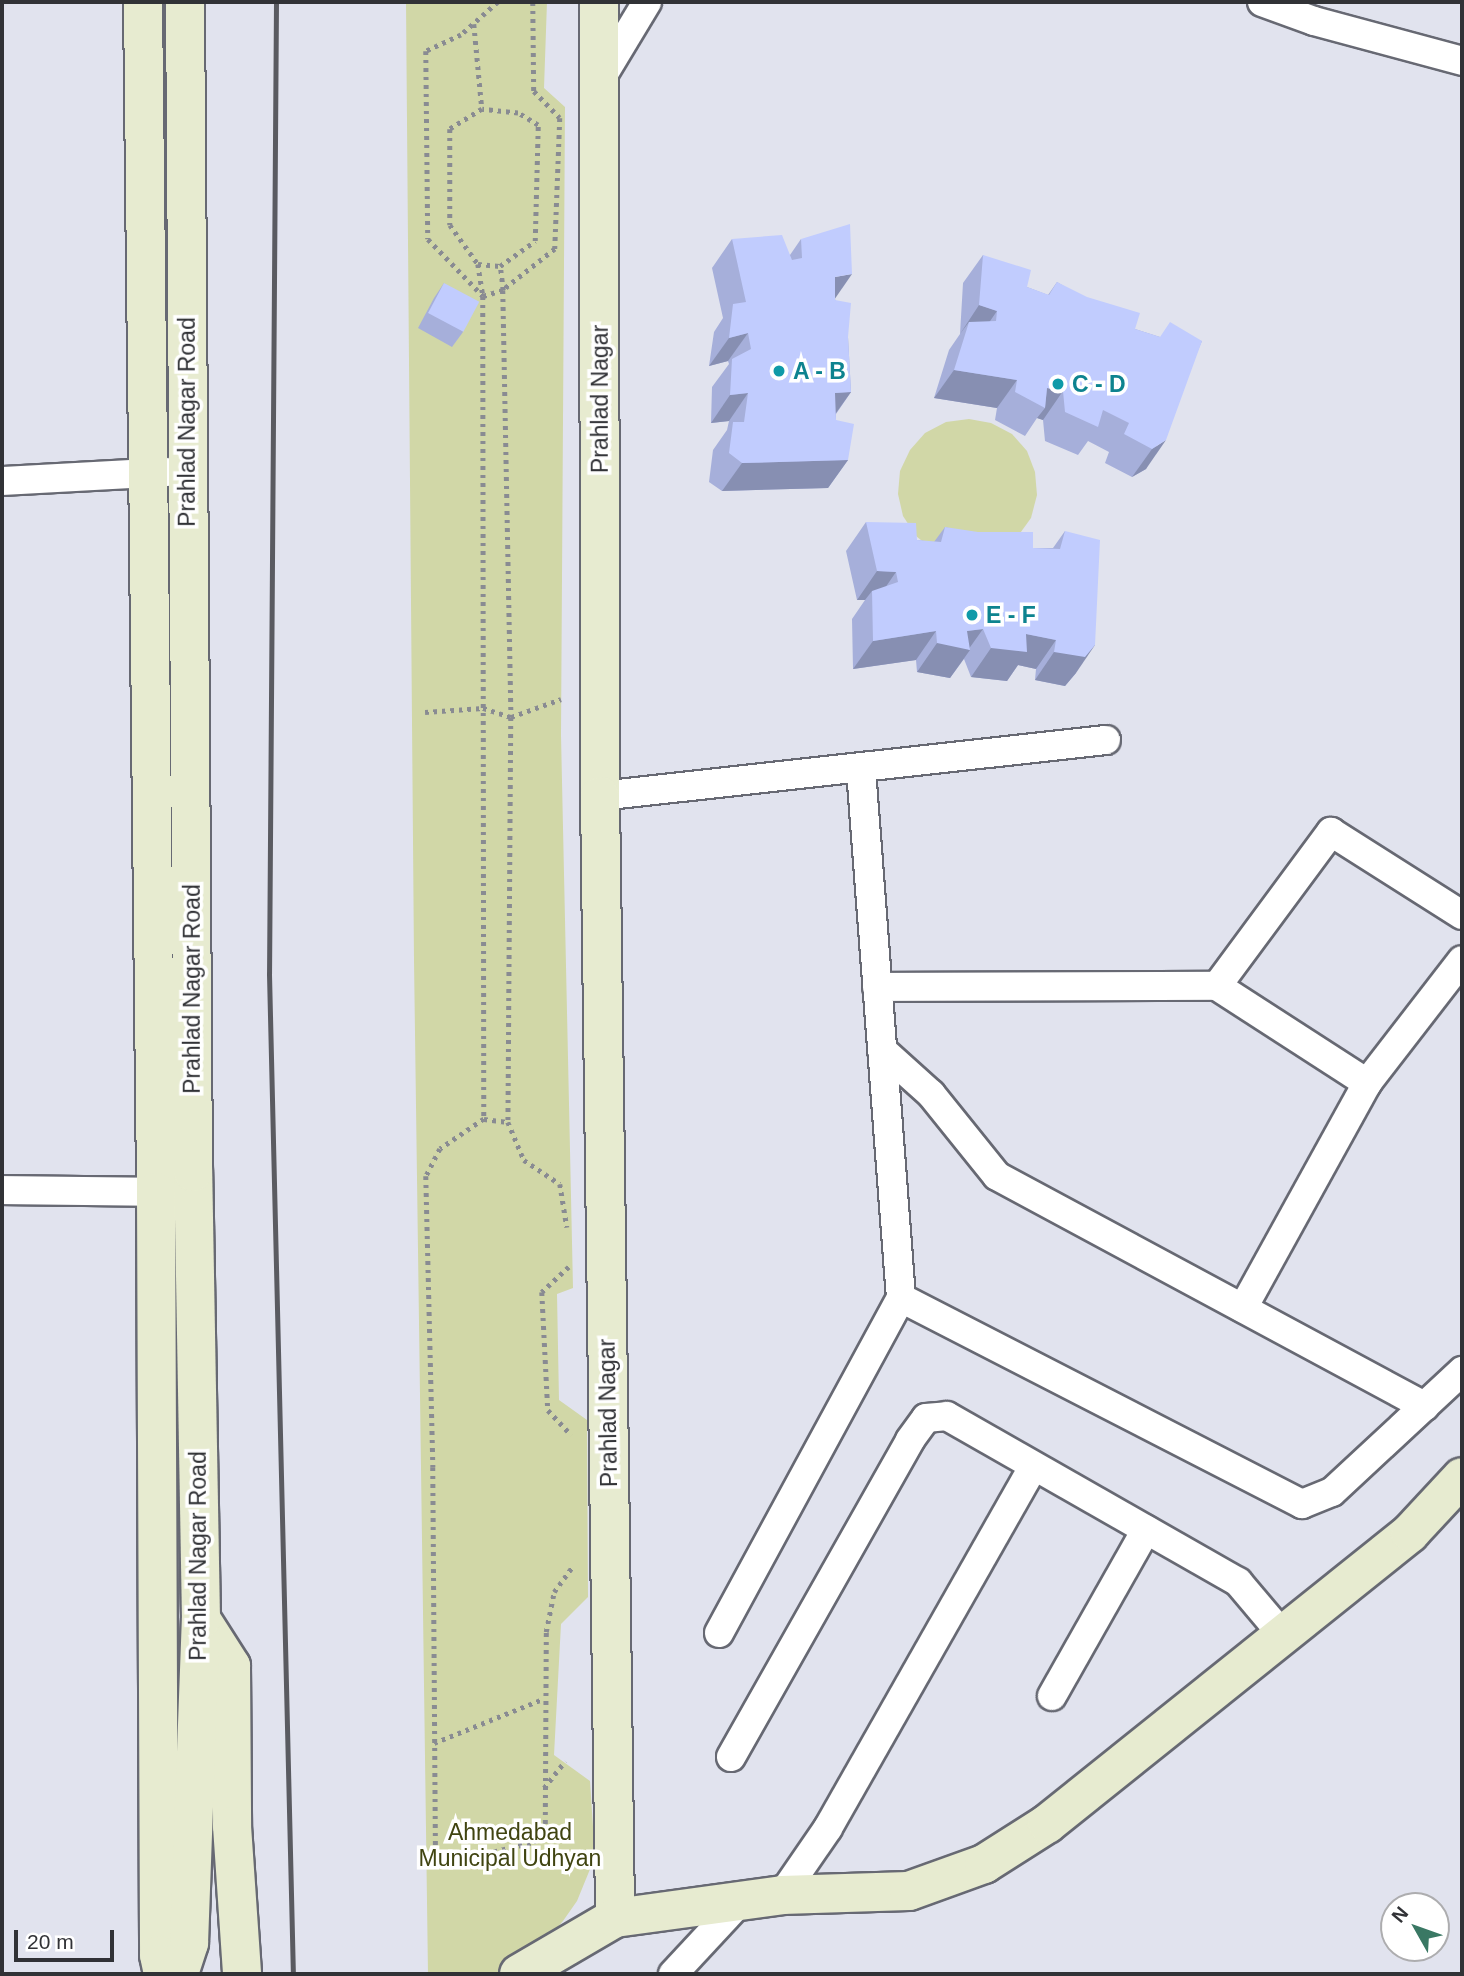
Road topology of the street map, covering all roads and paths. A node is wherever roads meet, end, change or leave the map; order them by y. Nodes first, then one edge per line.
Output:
1 (144, 2) edge
2 (185, 2) edge
3 (498, 2) edge
4 (533, 2) edge
5 (599, 2) edge
6 (647, 2) edge
7 (1262, 2) edge
8 (474, 23) junction
9 (1462, 61) edge
10 (599, 81) junction
11 (482, 108) junction
12 (478, 264) junction
13 (500, 266) junction
14 (503, 290) junction
15 (483, 296) junction
16 (188, 471) junction
17 (148, 473) junction
18 (2, 481) edge
19 (561, 699) dead end
20 (483, 708) junction
21 (425, 712) dead end
22 (511, 717) junction
23 (1106, 740) dead end
24 (861, 770) junction
25 (600, 796) junction
26 (1462, 915) edge
27 (1462, 960) edge
28 (1217, 986) junction
29 (877, 987) junction
30 (882, 1050) junction
31 (1367, 1083) junction
32 (484, 1119) junction
33 (508, 1122) junction
34 (2, 1190) edge
35 (156, 1192) junction
36 (568, 1238) dead end
37 (569, 1259) dead end
38 (901, 1298) junction
39 (1243, 1308) junction
40 (1462, 1371) edge
41 (1425, 1406) junction
42 (571, 1446) dead end
43 (1033, 1467) junction
44 (1462, 1477) edge
45 (1146, 1530) junction
46 (572, 1555) dead end
47 (201, 1619) junction
48 (719, 1633) dead end
49 (1282, 1634) junction
50 (1052, 1696) dead end
51 (543, 1699) junction
52 (434, 1743) junction
53 (731, 1757) dead end
54 (565, 1761) dead end
55 (544, 1788) junction
56 (782, 1895) junction
57 (740, 1902) junction
58 (615, 1918) junction
59 (163, 1974) edge
60 (179, 1974) edge
61 (242, 1974) edge
62 (519, 1974) edge
63 (673, 1974) edge

1 - 17 street, Prahlad Nagar Road
2 - 16 street, Prahlad Nagar Road
3 - 8 path
4 - 14 path
5 - 10 street, Prahlad Nagar
6 - 10 street
7 - 9 street
8 - 11 path
8 - 15 path
10 - 25 street, Prahlad Nagar
11 - 12 path
11 - 13 path
12 - 13 path
12 - 15 path
13 - 14 path
14 - 15 path
14 - 22 path
15 - 20 path
16 - 17 street
16 - 47 street, Prahlad Nagar Road
17 - 18 street
17 - 35 street, Prahlad Nagar Road
19 - 22 path
20 - 21 path
20 - 22 path
20 - 32 path
22 - 33 path
23 - 24 street
24 - 25 street
24 - 29 street
25 - 58 street, Prahlad Nagar
26 - 28 street
27 - 31 street
28 - 29 street
28 - 31 street
29 - 30 street
30 - 38 street
30 - 39 street
31 - 39 street
32 - 33 path
32 - 52 path
33 - 36 path
34 - 35 street
35 - 59 street, Prahlad Nagar Road
37 - 42 path
38 - 41 street
38 - 48 street
39 - 41 street
40 - 41 street
43 - 45 street
43 - 53 street
43 - 56 street
44 - 49 street
45 - 49 street
45 - 50 street
46 - 51 path
47 - 60 street, Prahlad Nagar Road
47 - 61 street
49 - 56 street
51 - 52 path
51 - 55 path
52 - 55 path
54 - 55 path
56 - 57 street
57 - 58 street
57 - 63 street
58 - 62 street

